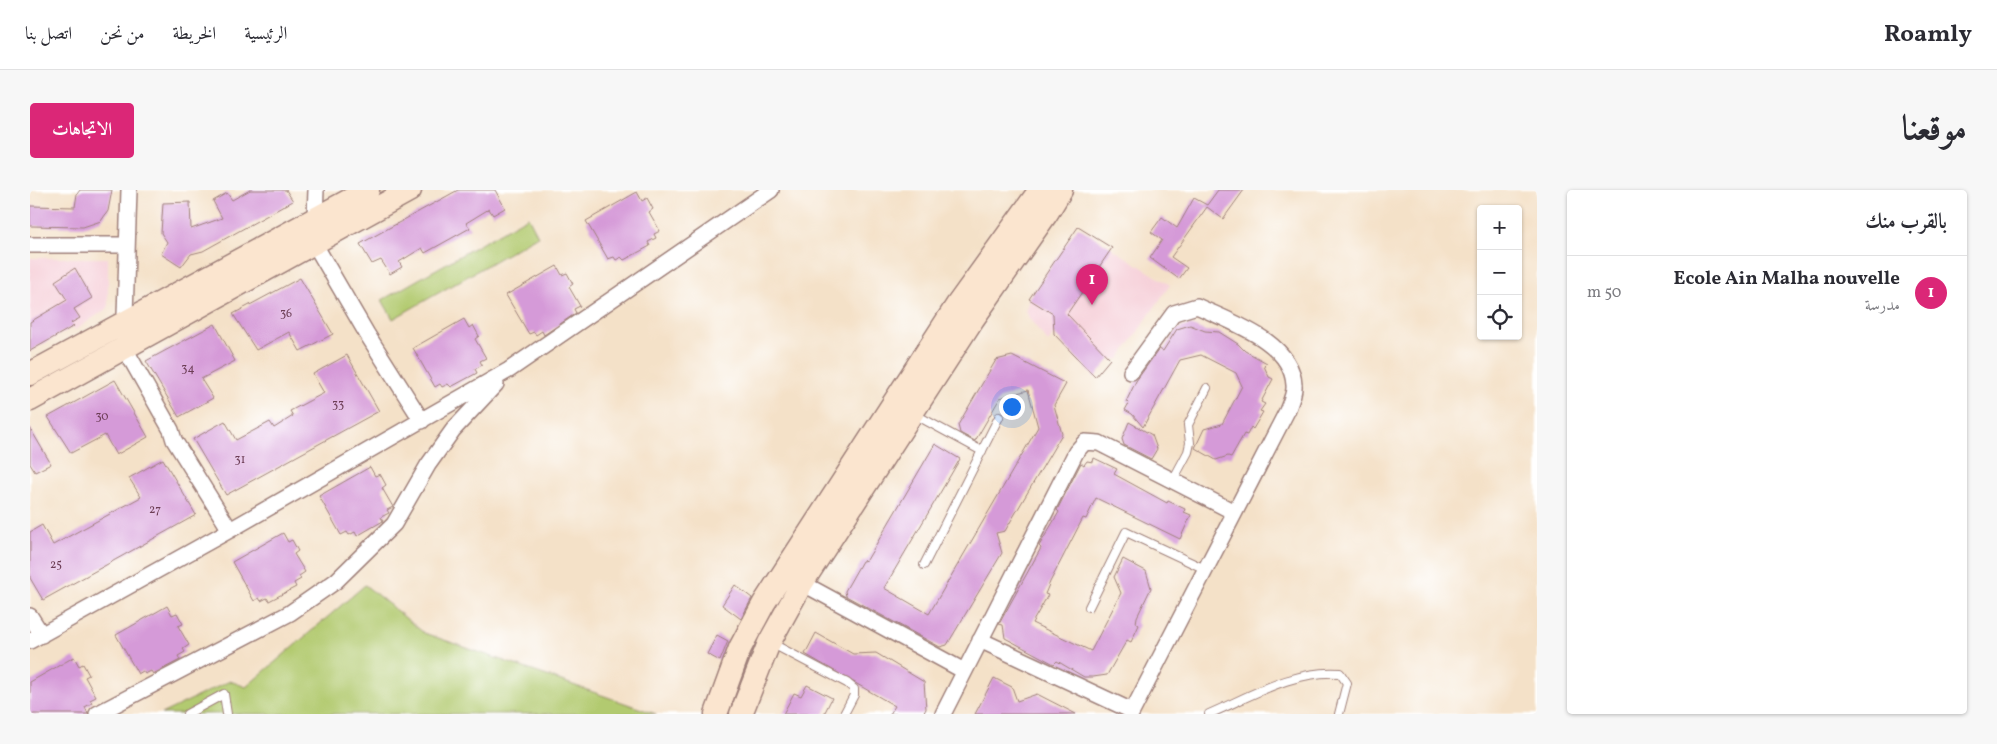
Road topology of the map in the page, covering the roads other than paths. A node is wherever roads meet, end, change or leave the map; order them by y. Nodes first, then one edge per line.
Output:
1 (129, 190) edge
2 (316, 190) edge
3 (368, 190) edge
4 (410, 190) edge
5 (771, 190) edge
6 (1040, 190) edge
7 (1061, 190) edge
8 (315, 218) junction
9 (314, 243) junction
10 (30, 245) edge
11 (127, 245) junction
12 (125, 323) junction
13 (124, 347) junction
14 (509, 370) junction
15 (1131, 372) dead end
16 (30, 374) edge
17 (1207, 388) dead end
18 (30, 400) edge
19 (912, 413) junction
20 (999, 417) dead end
21 (422, 421) junction
22 (982, 450) junction
23 (1173, 480) junction
24 (1234, 512) junction
25 (230, 530) junction
26 (924, 565) dead end
27 (1205, 569) junction
28 (802, 583) junction
29 (1089, 606) dead end
30 (30, 616) edge
31 (36, 638) edge
32 (980, 640) junction
33 (770, 642) junction
34 (964, 671) junction
35 (1132, 712) edge
36 (97, 714) edge
37 (187, 714) edge
38 (227, 714) edge
39 (716, 714) edge
40 (742, 714) edge
41 (844, 714) edge
42 (943, 714) edge
43 (1209, 714) edge
44 (1339, 714) edge

1 - 11 street
2 - 8 street
3 - 8 main road
4 - 9 main road
5 - 14 street
6 - 39 main road
7 - 19 main road
8 - 9 street
8 - 12 main road
9 - 13 main road
9 - 21 street
10 - 11 street
11 - 12 street
12 - 13 street
12 - 16 main road
13 - 18 main road
13 - 25 street
14 - 21 street
14 - 36 street
15 - 24 street
17 - 23 lane
19 - 22 lane
19 - 28 main road
20 - 22 lane
21 - 25 street
22 - 26 lane
23 - 24 street
23 - 32 street
24 - 27 street
25 - 31 street
27 - 29 lane
27 - 35 street
28 - 33 main road
28 - 34 street
30 - 31 street
32 - 34 street
32 - 35 street
33 - 40 main road
33 - 41 lane
34 - 42 street
37 - 38 lane
43 - 44 lane

